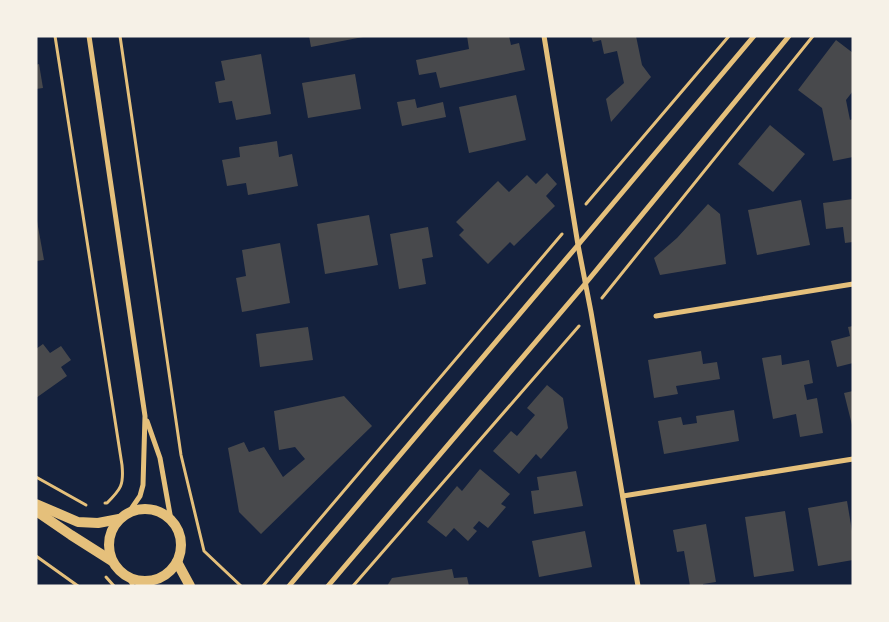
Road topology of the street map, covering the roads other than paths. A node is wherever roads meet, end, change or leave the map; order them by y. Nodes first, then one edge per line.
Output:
1 (89, 36) edge
2 (544, 36) edge
3 (754, 36) edge
4 (790, 36) edge
5 (578, 245) junction
6 (585, 284) junction
7 (853, 284) edge
8 (656, 316) dead end
9 (145, 416) junction
10 (853, 459) edge
11 (623, 496) junction
12 (36, 504) edge
13 (36, 510) edge
14 (129, 512) junction
15 (120, 519) junction
16 (171, 520) junction
17 (112, 561) junction
18 (177, 562) junction
19 (130, 581) edge
20 (152, 583) edge
21 (190, 586) edge
22 (289, 586) edge
23 (328, 586) edge
24 (638, 586) edge

1 - 9 street
2 - 5 street
3 - 5 street
4 - 6 street
5 - 6 street
5 - 22 street
6 - 11 street
6 - 23 street
7 - 8 street
9 - 14 street
9 - 16 street
10 - 11 street
11 - 24 street
12 - 15 main road
13 - 17 main road
14 - 15 main road
14 - 16 main road
15 - 17 main road
16 - 18 main road
17 - 19 main road
18 - 20 main road
18 - 21 main road
19 - 20 main road

